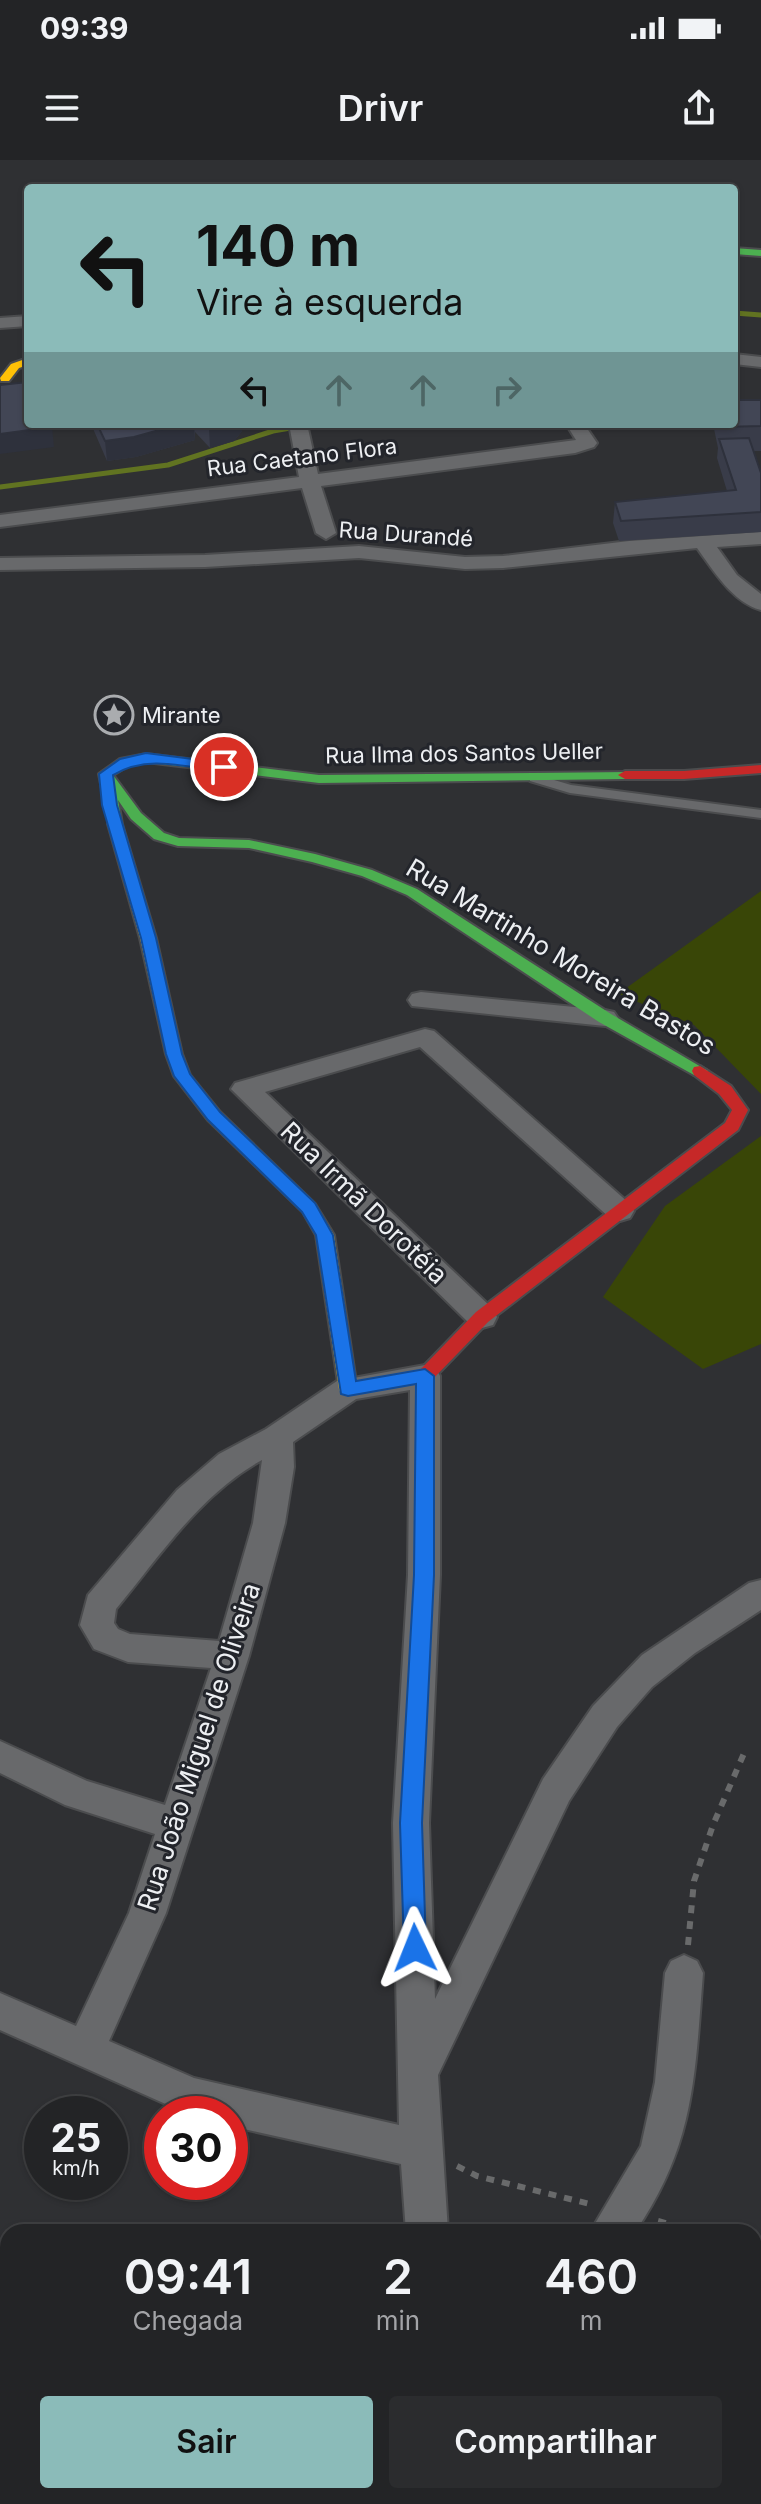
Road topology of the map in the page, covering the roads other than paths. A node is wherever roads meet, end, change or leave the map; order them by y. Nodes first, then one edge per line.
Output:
1 (738, 251) edge
2 (761, 253) edge
3 (738, 258) edge
4 (761, 260) edge
5 (24, 321) edge
6 (0, 323) edge
7 (738, 359) edge
8 (761, 362) edge
9 (24, 363) edge
10 (8, 389) edge
11 (299, 428) edge
12 (578, 428) edge
13 (309, 480) junction
14 (0, 521) edge
15 (326, 533) dead end
16 (761, 538) edge
17 (703, 542) junction
18 (0, 564) edge
19 (761, 604) edge
20 (761, 769) edge
21 (106, 774) junction
22 (521, 774) junction
23 (761, 814) edge
24 (421, 1000) dead end
25 (605, 1018) junction
26 (620, 1211) junction
27 (482, 1317) junction
28 (425, 1376) junction
29 (348, 1389) junction
30 (277, 1437) junction
31 (761, 1593) edge
32 (232, 1656) junction
33 (0, 1756) edge
34 (175, 1824) junction
35 (684, 1973) road end
36 (0, 2011) edge
37 (86, 2048) junction
38 (419, 2073) junction
39 (420, 2149) junction
40 (617, 2222) edge
41 (426, 2224) edge

1 - 2 street
3 - 4 street
5 - 6 street
7 - 8 street
9 - 10 street
11 - 13 street
12 - 13 street, Rua Caetano Flora
13 - 14 street, Rua Caetano Flora
13 - 15 street
16 - 17 street, Rua Durandé
17 - 18 street, Rua Durandé
17 - 19 street
20 - 22 street, Rua Ilma dos Santos Ueller
21 - 22 street, Rua Ilma dos Santos Ueller
21 - 25 street, Rua Martinho Moreira Bastos
21 - 29 street
22 - 23 lane
24 - 25 street
25 - 26 street, Rua Martinho Moreira Bastos
26 - 27 street, Rua Martinho Moreira Bastos
26 - 27 street, Rua Irmã Dorotéia
27 - 28 street, Rua Martinho Moreira Bastos
28 - 29 street
28 - 38 street
29 - 30 street
30 - 32 street, Rua João Miguel de Oliveira
30 - 32 street
31 - 38 street
32 - 34 street, Rua João Miguel de Oliveira
33 - 34 street
34 - 37 street, Rua João Miguel de Oliveira
35 - 40 street
36 - 37 street
37 - 39 street
38 - 39 street
39 - 41 street

